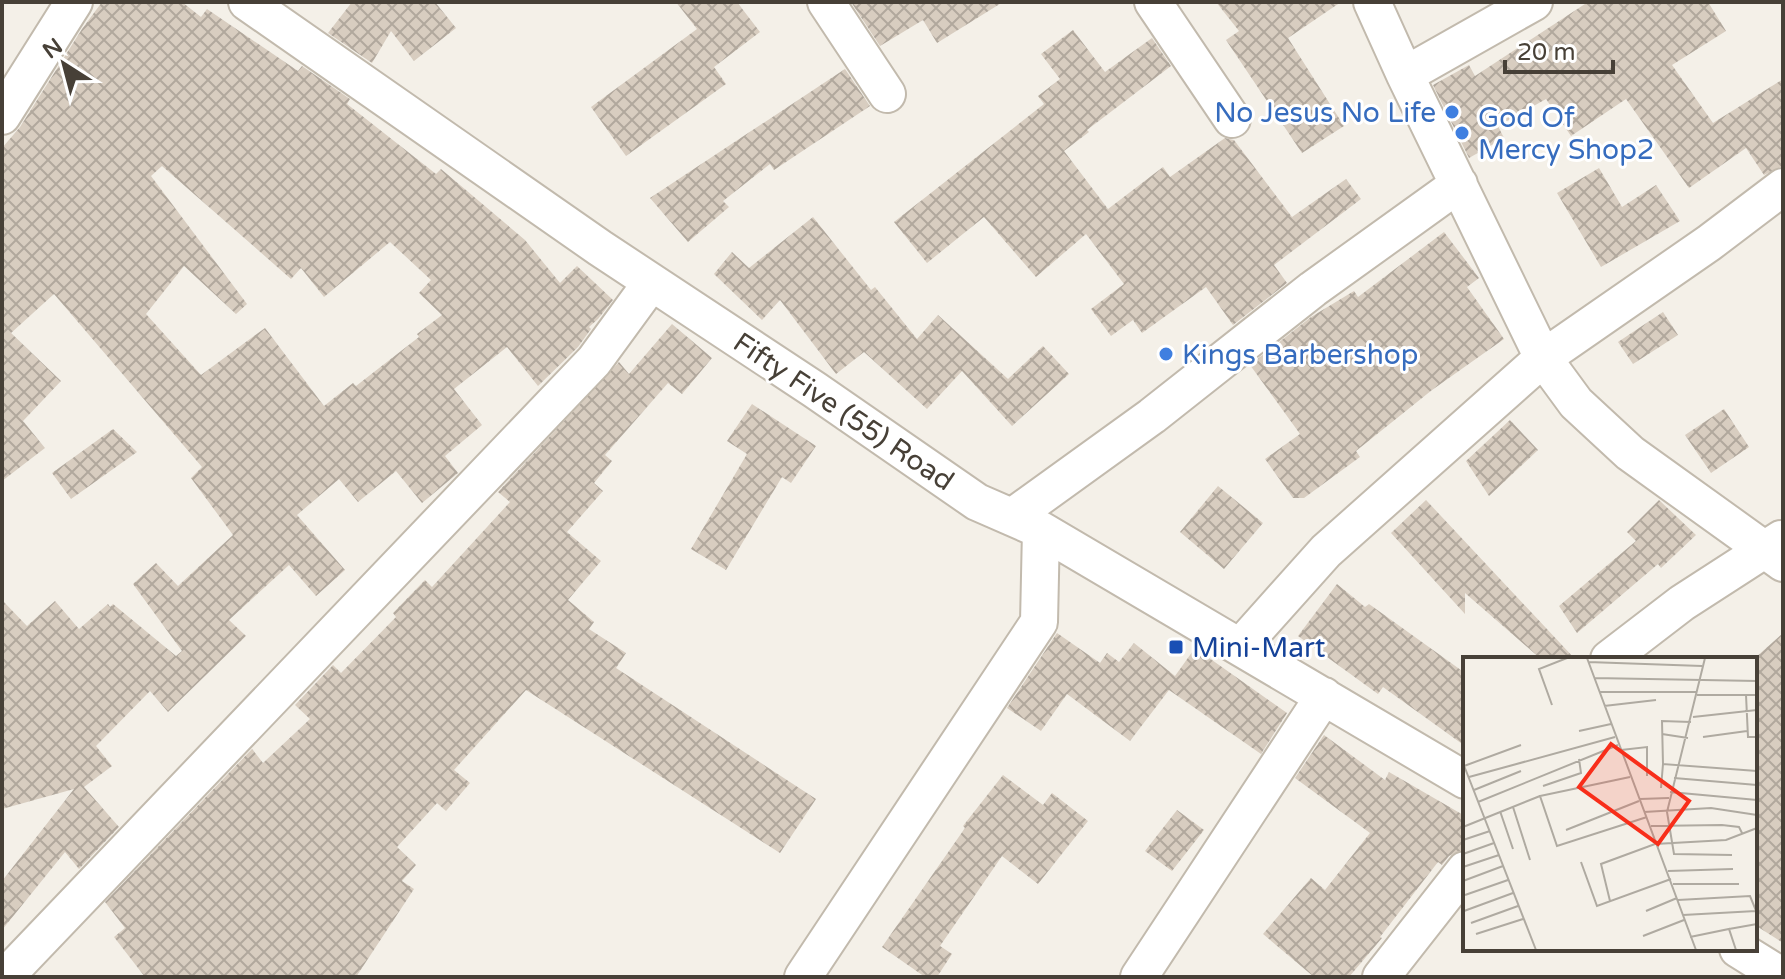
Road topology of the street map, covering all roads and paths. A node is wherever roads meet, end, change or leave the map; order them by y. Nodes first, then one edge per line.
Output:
1 (74, 2) edge
2 (247, 2) edge
3 (826, 2) edge
4 (1153, 2) edge
5 (1372, 2) edge
6 (1534, 2) edge
7 (1405, 75) junction
8 (887, 94) dead end
9 (2, 116) edge
10 (1232, 119) dead end
11 (1459, 184) junction
12 (1783, 187) edge
13 (651, 283) junction
14 (1543, 358) junction
15 (1026, 523) junction
16 (1777, 551) edge
17 (1241, 646) junction
18 (1612, 657) edge
19 (1324, 696) junction
20 (1463, 779) edge
21 (1463, 873) edge
22 (1741, 951) edge
23 (5, 977) edge
24 (803, 977) edge
25 (1139, 977) edge
26 (1381, 977) edge
27 (1783, 977) edge

1 - 9 street
2 - 13 street, Fifty Five (55) Road
3 - 8 street
4 - 10 street
5 - 7 street
6 - 7 street
7 - 11 street
11 - 14 street
11 - 15 street
12 - 14 street
13 - 15 street, Fifty Five (55) Road
13 - 23 street
14 - 16 street
14 - 17 street
15 - 17 street, Fifty Five (55) Road
15 - 24 street
16 - 18 street
17 - 19 street, Fifty Five (55) Road
19 - 20 street, Fifty Five (55) Road
19 - 25 street
21 - 26 street
22 - 27 street

